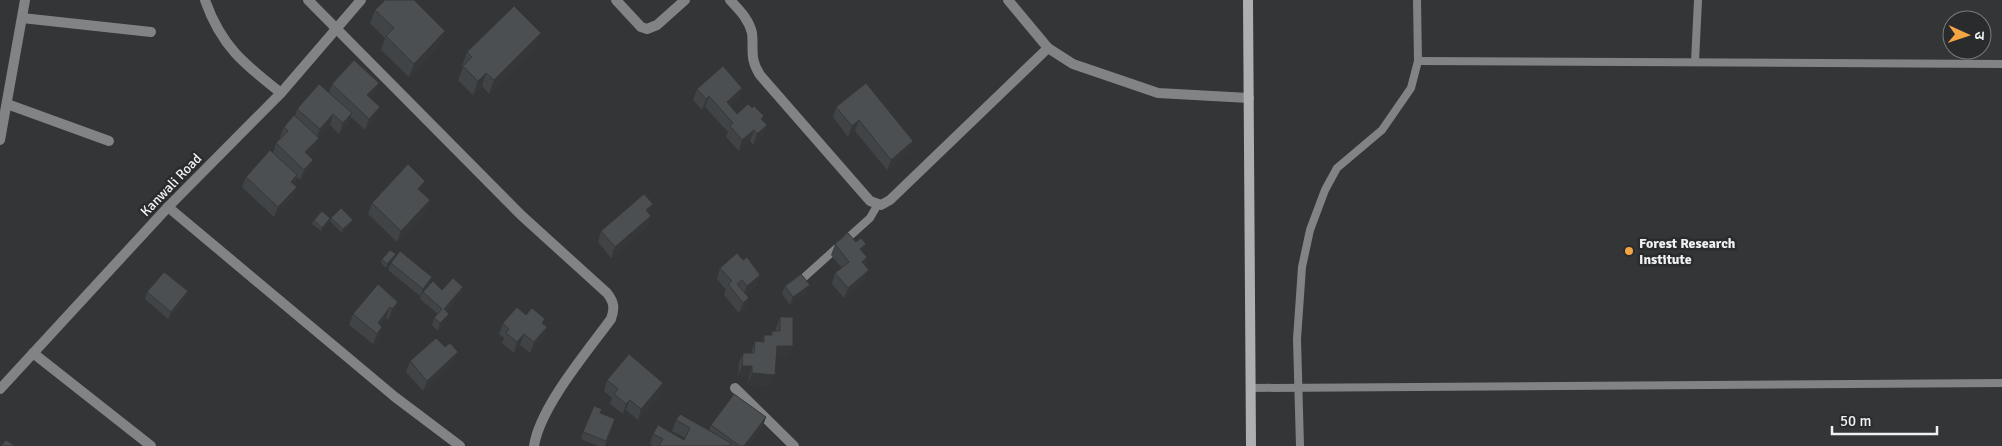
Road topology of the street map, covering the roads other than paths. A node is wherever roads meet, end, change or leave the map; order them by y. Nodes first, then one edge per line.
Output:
1 (25, 0) edge
2 (205, 0) edge
3 (308, 0) edge
4 (361, 0) edge
5 (616, 0) edge
6 (685, 0) edge
7 (730, 0) edge
8 (1008, 0) edge
9 (1248, 0) edge
10 (1416, 0) edge
11 (1698, 0) edge
12 (22, 18) junction
13 (337, 30) junction
14 (151, 32) dead end
15 (1048, 48) junction
16 (1418, 61) junction
17 (1695, 62) junction
18 (2002, 64) edge
19 (0, 82) edge
20 (8, 90) junction
21 (281, 93) junction
22 (1249, 98) junction
23 (7, 104) junction
24 (0, 140) edge
25 (108, 140) dead end
26 (878, 204) junction
27 (168, 207) junction
28 (800, 281) edge
29 (33, 353) junction
30 (2002, 384) edge
31 (1299, 387) junction
32 (735, 388) dead end
33 (1252, 388) junction
34 (0, 389) edge
35 (784, 436) junction
36 (151, 446) edge
37 (460, 446) edge
38 (534, 446) edge
39 (777, 446) edge
40 (794, 446) edge
41 (1251, 446) edge
42 (1300, 446) edge

1 - 12 street
2 - 21 street
3 - 13 street
4 - 13 street, Kanwali Road
5 - 6 street
7 - 26 street
8 - 15 street
9 - 22 main road
10 - 16 lane
11 - 17 lane
12 - 14 street
12 - 20 street
13 - 21 street, Kanwali Road
13 - 38 street
15 - 22 street
15 - 26 street
16 - 17 lane
16 - 31 lane
17 - 18 lane
19 - 20 street
20 - 23 street
21 - 27 street, Kanwali Road
22 - 33 main road
23 - 24 street
23 - 25 street
26 - 28 lane
27 - 29 street, Kanwali Road
27 - 37 street
29 - 34 street, Kanwali Road
29 - 36 street
30 - 31 lane
31 - 33 lane
31 - 42 lane
32 - 35 street
33 - 41 main road
35 - 39 street
35 - 40 street

